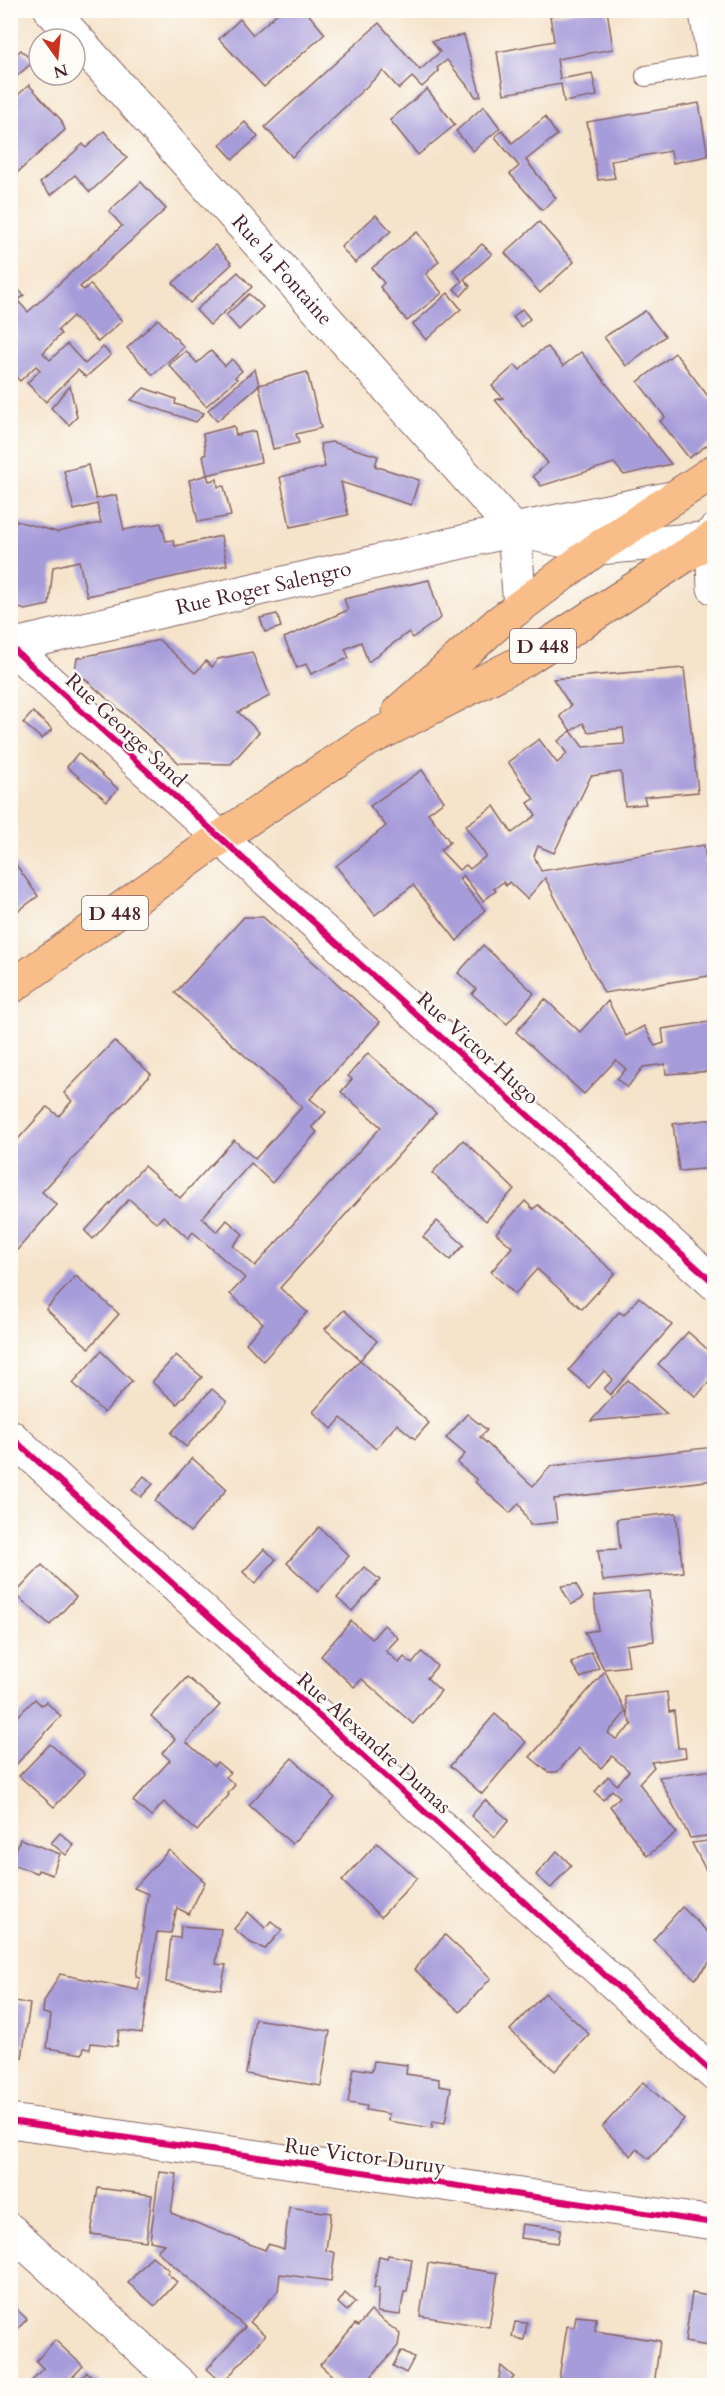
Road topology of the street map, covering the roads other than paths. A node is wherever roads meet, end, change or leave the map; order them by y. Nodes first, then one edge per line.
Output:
1 (51, 10) edge
2 (699, 10) edge
3 (646, 76) dead end
4 (714, 471) edge
5 (672, 498) junction
6 (514, 530) junction
7 (714, 536) edge
8 (598, 548) junction
9 (714, 588) edge
10 (520, 606) junction
11 (11, 646) edge
12 (366, 741) junction
13 (220, 838) junction
14 (10, 988) edge
15 (714, 1283) edge
16 (10, 1436) edge
17 (714, 2074) edge
18 (10, 2121) edge
19 (714, 2223) edge
20 (10, 2230) edge
21 (182, 2385) edge

1 - 6 street, Rue la Fontaine
2 - 3 lane
4 - 5 main road, D 448
5 - 6 street, Rue Roger Salengro
5 - 8 main road, D 448
6 - 8 street, Rue Roger Salengro
6 - 10 street
6 - 11 street, Rue Roger Salengro
7 - 8 street, Rue Roger Salengro
7 - 9 street
7 - 12 main road, D 448
8 - 10 main road, D 448
10 - 12 main road, D 448
11 - 13 street, Rue George Sand
12 - 13 main road, D 448
13 - 14 main road, D 448
13 - 15 street, Rue Victor Hugo
16 - 17 street, Rue Alexandre Dumas
18 - 19 street, Rue Victor Duruy
20 - 21 street

